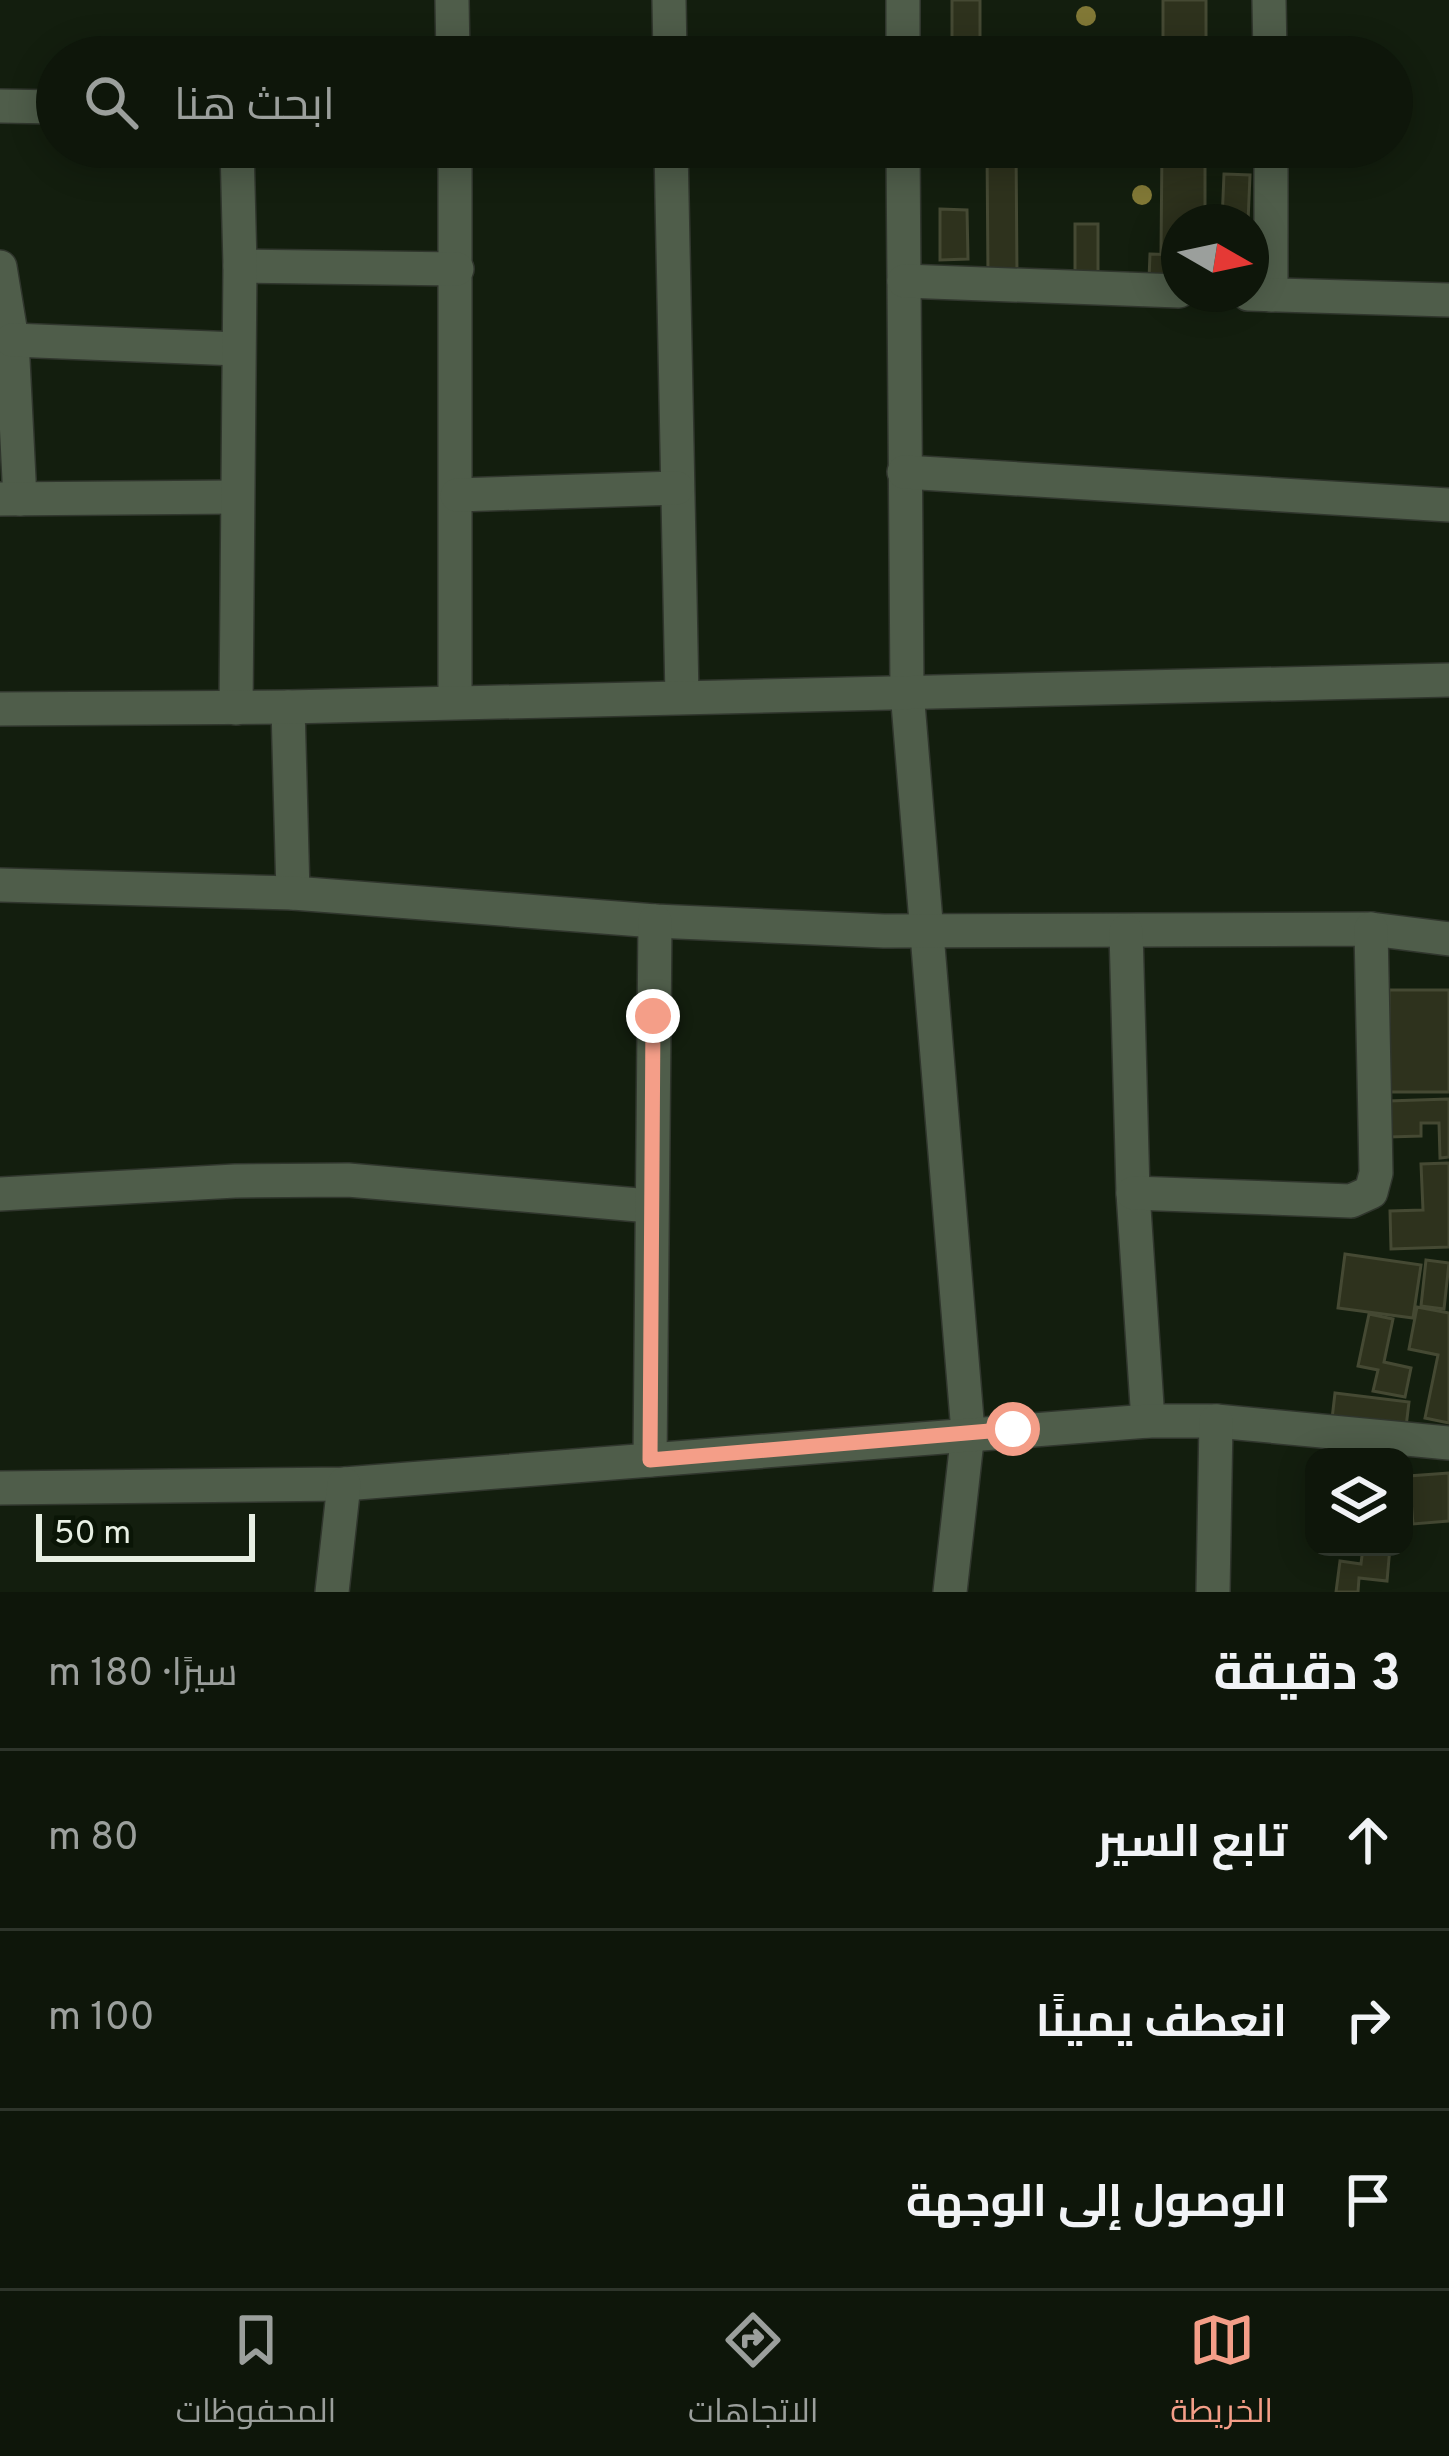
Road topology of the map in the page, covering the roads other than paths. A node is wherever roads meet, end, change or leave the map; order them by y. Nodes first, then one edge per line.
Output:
1 (452, 0) edge
2 (669, 0) edge
3 (903, 0) edge
4 (1269, 0) edge
5 (453, 36) edge
6 (670, 36) edge
7 (903, 36) edge
8 (1270, 36) edge
9 (0, 106) edge
10 (36, 107) edge
11 (238, 168) edge
12 (455, 168) edge
13 (671, 168) edge
14 (903, 168) edge
15 (1269, 168) edge
16 (1267, 204) edge
17 (0, 266) edge
18 (240, 266) junction
19 (457, 269) junction
20 (904, 281) junction
21 (1161, 290) edge
22 (1269, 294) edge
23 (1449, 300) edge
24 (12, 340) junction
25 (238, 350) junction
26 (904, 472) junction
27 (677, 488) junction
28 (457, 495) junction
29 (236, 497) junction
30 (10, 499) edge
31 (1449, 505) edge
32 (1449, 680) edge
33 (907, 691) junction
34 (682, 697) junction
35 (455, 701) junction
36 (288, 707) junction
37 (236, 708) junction
38 (0, 709) edge
39 (0, 885) edge
40 (293, 893) junction
41 (655, 921) junction
42 (1371, 928) junction
43 (925, 931) junction
44 (1126, 931) junction
45 (1449, 939) edge
46 (1133, 1192) junction
47 (0, 1194) edge
48 (650, 1206) junction
49 (1148, 1420) junction
50 (1216, 1421) junction
51 (968, 1432) junction
52 (1449, 1443) edge
53 (650, 1460) junction
54 (344, 1484) junction
55 (0, 1488) edge
56 (332, 1592) edge
57 (950, 1592) edge
58 (1213, 1592) edge

1 - 5 street
2 - 6 street
3 - 7 street
4 - 8 street
9 - 10 street
11 - 18 street
12 - 19 street
13 - 27 street
14 - 20 street
15 - 16 street
17 - 24 street
18 - 19 street
18 - 25 street
19 - 28 street
20 - 21 street
20 - 26 street
22 - 23 street
24 - 25 street
24 - 30 street
25 - 29 street
26 - 31 street
26 - 33 street
27 - 28 street
27 - 34 street
28 - 35 street
29 - 30 street
29 - 37 street
32 - 33 street
33 - 34 street
33 - 43 street
34 - 35 street
35 - 36 street
36 - 37 street
36 - 40 street
37 - 38 street
39 - 40 street
40 - 41 street
41 - 43 street
41 - 48 street
42 - 44 street
42 - 45 street
42 - 46 street
43 - 44 street
43 - 51 street
44 - 46 street
46 - 49 street
47 - 48 street
48 - 53 street
49 - 50 street
49 - 51 street
50 - 52 street
50 - 58 street
51 - 53 street
51 - 57 street
53 - 54 street
54 - 55 street
54 - 56 street

